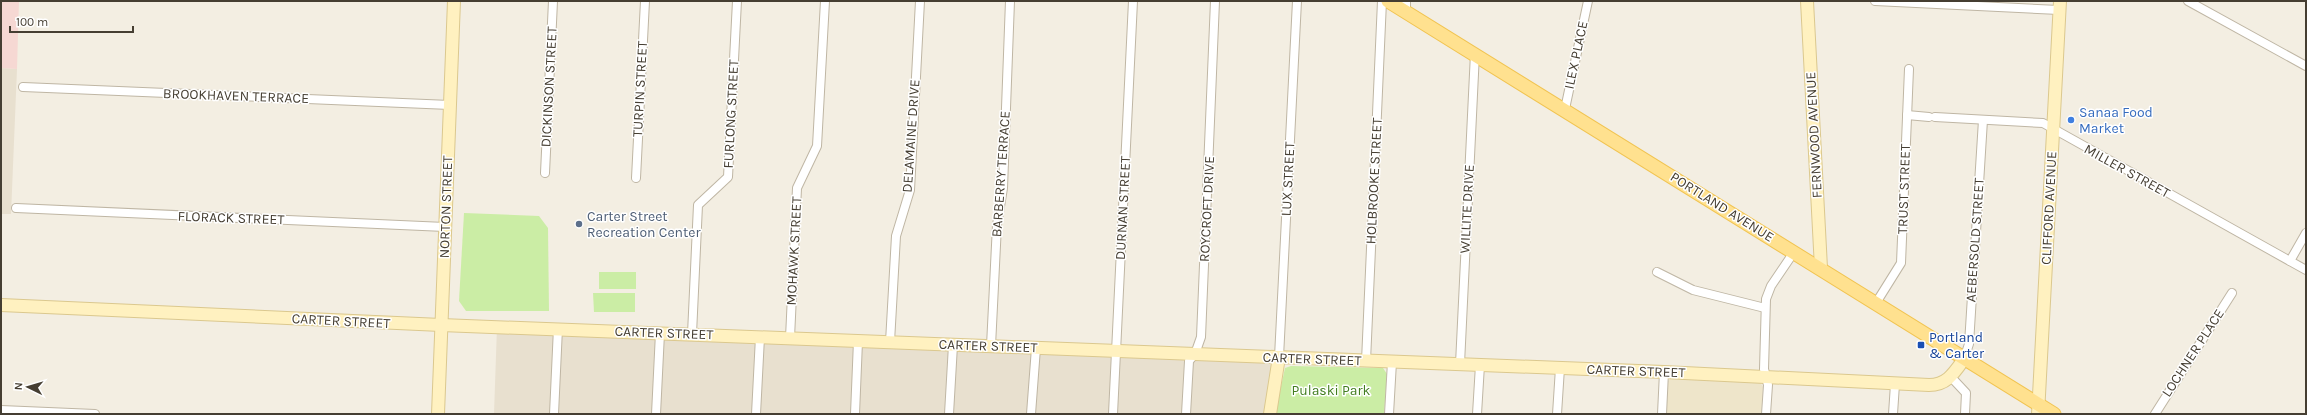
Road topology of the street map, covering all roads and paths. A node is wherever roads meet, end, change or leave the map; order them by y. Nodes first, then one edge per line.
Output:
1 (454, 1) edge
2 (553, 1) edge
3 (645, 1) edge
4 (737, 1) edge
5 (825, 1) edge
6 (920, 1) edge
7 (1010, 1) edge
8 (1133, 1) edge
9 (1215, 1) edge
10 (1296, 1) edge
11 (1382, 1) edge
12 (1388, 1) edge
13 (1588, 1) edge
14 (1807, 1) edge
15 (1875, 1) edge
16 (2188, 1) edge
17 (1406, 6) edge
18 (2060, 6) edge
19 (1474, 53) junction
20 (2306, 66) edge
21 (1909, 68) dead end
22 (22, 87) dead end
23 (450, 105) junction
24 (1565, 109) junction
25 (1907, 115) junction
26 (1983, 120) junction
27 (2053, 130) junction
28 (545, 173) dead end
29 (636, 178) dead end
30 (16, 208) dead end
31 (445, 227) junction
32 (2306, 233) edge
33 (1794, 252) junction
34 (2290, 261) junction
35 (1821, 268) junction
36 (2306, 270) edge
37 (1657, 272) dead end
38 (2232, 293) dead end
39 (1876, 303) junction
40 (1, 305) edge
41 (1765, 308) junction
42 (442, 325) junction
43 (558, 328) junction
44 (660, 333) junction
45 (692, 334) junction
46 (760, 337) junction
47 (790, 338) junction
48 (858, 341) junction
49 (890, 342) junction
50 (953, 345) junction
51 (991, 346) junction
52 (1036, 348) junction
53 (1117, 350) junction
54 (1195, 354) junction
55 (1279, 357) junction
56 (1964, 359) junction
57 (1366, 361) junction
58 (1392, 362) junction
59 (1460, 364) junction
60 (1480, 365) junction
61 (1560, 368) junction
62 (1664, 372) junction
63 (1765, 377) junction
64 (1951, 377) junction
65 (1895, 384) junction
66 (2038, 409) edge
67 (1, 410) edge
68 (78, 414) edge
69 (95, 414) edge
70 (438, 414) edge
71 (554, 414) edge
72 (656, 414) edge
73 (756, 414) edge
74 (854, 414) edge
75 (949, 414) edge
76 (1031, 414) edge
77 (1112, 414) edge
78 (1186, 414) edge
79 (1270, 414) edge
80 (1389, 414) edge
81 (1477, 414) edge
82 (1557, 414) edge
83 (1662, 414) edge
84 (1766, 414) edge
85 (1893, 414) edge
86 (1966, 414) edge
87 (2054, 414) edge
88 (2154, 414) edge

1 - 23 main road, NORTON STREET
2 - 28 street, DICKINSON STREET
3 - 29 street, TURPIN STREET
4 - 45 street, FURLONG STREET
5 - 47 street, MOHAWK STREET
6 - 49 street, DELAMAINE DRIVE
7 - 51 street, BARBERRY TERRACE
8 - 53 street, DURNAN STREET
9 - 54 street, ROYCROFT DRIVE
10 - 55 street, LUX STREET
11 - 57 street, HOLBROOKE STREET
12 - 17 main road, PORTLAND AVENUE
13 - 24 street, ILEX PLACE
14 - 35 main road, FERNWOOD AVENUE
15 - 18 street
16 - 20 street
17 - 19 main road, PORTLAND AVENUE
18 - 27 main road, CLIFFORD AVENUE
19 - 24 main road, PORTLAND AVENUE
19 - 59 street, WILLITE DRIVE
21 - 25 street, TRUST STREET
22 - 23 street, BROOKHAVEN TERRACE
23 - 31 main road, NORTON STREET
24 - 33 main road, PORTLAND AVENUE
25 - 26 street, MILLER STREET
25 - 39 street, TRUST STREET
26 - 27 street, MILLER STREET
26 - 56 street, AEBERSOLD STREET
27 - 34 street, MILLER STREET
27 - 66 main road, CLIFFORD AVENUE
30 - 31 street, FLORACK STREET
31 - 42 main road, NORTON STREET
32 - 34 street
33 - 35 main road, PORTLAND AVENUE
33 - 41 street
34 - 36 street, MILLER STREET
35 - 39 main road, PORTLAND AVENUE
37 - 41 street
38 - 88 street, LOCHNER PLACE
39 - 56 main road, PORTLAND AVENUE
40 - 42 main road, CARTER STREET
41 - 63 street
42 - 43 main road, CARTER STREET
42 - 70 main road, NORTON STREET
43 - 44 main road, CARTER STREET
43 - 71 street
44 - 45 main road, CARTER STREET
44 - 72 street
45 - 46 main road, CARTER STREET
46 - 47 main road, CARTER STREET
46 - 73 street
47 - 48 main road, CARTER STREET
48 - 49 main road, CARTER STREET
48 - 74 street
49 - 50 main road, CARTER STREET
50 - 51 main road, CARTER STREET
50 - 75 street
51 - 52 main road, CARTER STREET
52 - 53 main road, CARTER STREET
52 - 76 street
53 - 54 main road, CARTER STREET
53 - 77 street, DURNAN STREET
54 - 55 main road, CARTER STREET
54 - 78 street, ROYCROFT DRIVE
55 - 57 main road, CARTER STREET
55 - 79 main road
56 - 64 main road
56 - 66 main road, PORTLAND AVENUE
57 - 58 main road, CARTER STREET
58 - 59 main road, CARTER STREET
58 - 80 street
59 - 60 main road, CARTER STREET
60 - 61 main road, CARTER STREET
60 - 81 street
61 - 62 main road, CARTER STREET
61 - 82 street
62 - 63 main road, CARTER STREET
62 - 83 street
63 - 65 main road, CARTER STREET
63 - 84 street
64 - 65 main road, CARTER STREET
64 - 86 street
65 - 85 street
66 - 87 main road, PORTLAND AVENUE
67 - 68 street
68 - 69 street

